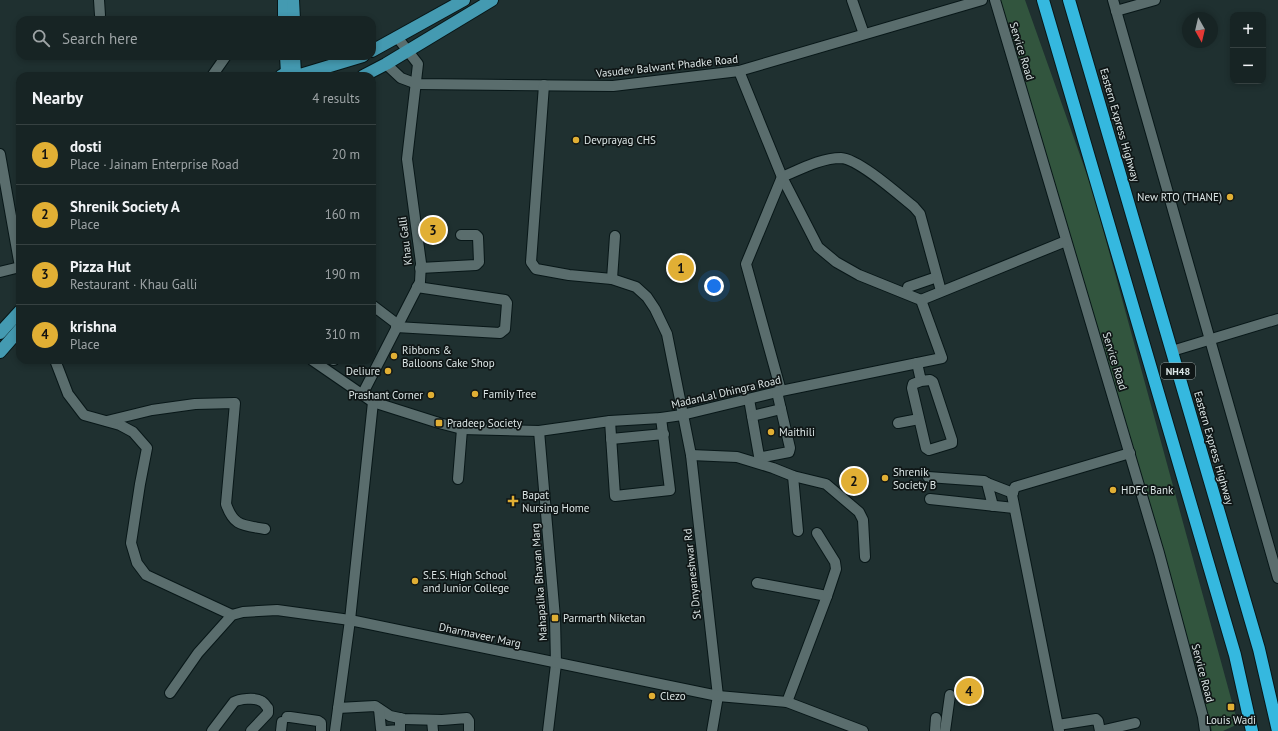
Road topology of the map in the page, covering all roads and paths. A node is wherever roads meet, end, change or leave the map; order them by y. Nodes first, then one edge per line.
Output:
1 (99, 0) edge
2 (284, 0) edge
3 (293, 0) edge
4 (464, 0) edge
5 (492, 0) edge
6 (852, 0) edge
7 (982, 0) edge
8 (994, 0) edge
9 (1040, 0) edge
10 (1043, 0) edge
11 (1113, 0) edge
12 (1155, 0) edge
13 (1071, 4) edge
14 (1116, 11) junction
15 (100, 15) dead end
16 (284, 16) edge
17 (294, 16) edge
18 (1049, 18) junction
19 (864, 34) junction
20 (397, 38) junction
21 (376, 49) edge
22 (408, 50) junction
23 (223, 60) edge
24 (288, 60) edge
25 (294, 60) edge
26 (347, 60) edge
27 (386, 64) junction
28 (739, 71) junction
29 (215, 72) edge
30 (292, 72) edge
31 (293, 72) edge
32 (301, 72) edge
33 (371, 72) edge
34 (417, 84) junction
35 (544, 85) junction
36 (0, 154) edge
37 (782, 177) junction
38 (461, 235) dead end
39 (615, 236) dead end
40 (1066, 241) junction
41 (16, 244) edge
42 (16, 268) edge
43 (420, 268) junction
44 (0, 272) edge
45 (937, 277) junction
46 (612, 279) junction
47 (417, 287) junction
48 (908, 287) dead end
49 (941, 291) junction
50 (921, 300) junction
51 (376, 308) edge
52 (16, 315) edge
53 (1278, 319) edge
54 (397, 326) junction
55 (0, 333) edge
56 (16, 334) edge
57 (1210, 339) junction
58 (1172, 351) junction
59 (0, 352) edge
60 (917, 363) junction
61 (57, 364) edge
62 (318, 364) edge
63 (921, 381) junction
64 (779, 392) junction
65 (362, 395) junction
66 (749, 399) junction
67 (373, 402) junction
68 (781, 409) junction
69 (682, 415) junction
70 (752, 416) junction
71 (661, 418) junction
72 (919, 419) junction
73 (107, 421) junction
74 (610, 421) junction
75 (898, 423) dead end
76 (462, 429) junction
77 (539, 431) junction
78 (664, 434) junction
79 (611, 439) junction
80 (1130, 453) junction
81 (691, 455) junction
82 (793, 476) junction
83 (928, 477) dead end
84 (458, 479) dead end
85 (987, 483) junction
86 (1013, 493) junction
87 (930, 499) dead end
88 (993, 506) junction
89 (1014, 508) junction
90 (265, 528) dead end
91 (798, 531) dead end
92 (817, 533) dead end
93 (865, 558) dead end
94 (1278, 578) edge
95 (757, 583) dead end
96 (827, 596) junction
97 (232, 615) junction
98 (350, 620) junction
99 (556, 664) junction
100 (170, 693) dead end
101 (950, 695) dead end
102 (718, 696) junction
103 (787, 702) junction
104 (338, 708) junction
105 (379, 709) junction
106 (400, 718) junction
107 (936, 718) dead end
108 (432, 720) junction
109 (1277, 722) edge
110 (283, 723) edge
111 (1135, 723) dead end
112 (1062, 728) edge
113 (212, 731) edge
114 (251, 731) edge
115 (321, 731) edge
116 (335, 731) edge
117 (384, 731) edge
118 (433, 731) edge
119 (469, 731) edge
120 (548, 731) edge
121 (712, 731) edge
122 (863, 731) edge
123 (935, 731) edge
124 (945, 731) edge
125 (1100, 731) edge
126 (1205, 731) edge
127 (1252, 731) edge

1 - 15 street
2 - 16 main road
3 - 17 main road
4 - 20 main road
5 - 22 main road
6 - 19 street
7 - 19 street, Vasudev Balwant Phadke Road
8 - 40 street, Service Road
9 - 18 highway
10 - 18 highway, NH48
11 - 14 street
12 - 14 street
13 - 58 highway, Eastern Express Highway / NH48
14 - 57 street
18 - 127 highway, NH48
19 - 28 street, Vasudev Balwant Phadke Road
20 - 21 main road
20 - 22 street, Khau Galli
22 - 27 main road
22 - 34 street, Khau Galli
23 - 29 street
24 - 30 main road
25 - 31 main road
26 - 32 main road
27 - 33 main road
27 - 34 street
28 - 35 street, Vasudev Balwant Phadke Road
28 - 37 street
34 - 35 street, Vasudev Balwant Phadke Road
34 - 43 street, Khau Galli
35 - 46 street, St Dnyaneshwar Rd
36 - 41 street
37 - 45 street
37 - 50 street
37 - 64 street
38 - 43 street
39 - 46 street
40 - 49 street
40 - 80 street, Service Road
42 - 44 street
43 - 47 street, Khau Galli
45 - 48 street
45 - 49 street
46 - 69 street, St Dnyaneshwar Rd
47 - 54 street, Khau Galli
47 - 54 street
49 - 50 street
50 - 60 street, MadanLal Dhingra Road
51 - 54 street
52 - 55 main road
53 - 57 street
54 - 65 street, Khau Galli
56 - 59 main road
57 - 58 street
57 - 94 street
58 - 109 highway, Eastern Express Highway / NH48
60 - 63 street
60 - 64 street, MadanLal Dhingra Road
61 - 73 street
62 - 65 street, MadanLal Dhingra Road
63 - 72 street
63 - 72 street
64 - 66 street, MadanLal Dhingra Road
64 - 68 street
65 - 67 street, MadanLal Dhingra Road
66 - 69 street, MadanLal Dhingra Road
66 - 70 street
67 - 76 street, MadanLal Dhingra Road
67 - 98 street
68 - 70 street
68 - 70 street
69 - 71 street, MadanLal Dhingra Road
69 - 81 street, St Dnyaneshwar Rd
71 - 74 street, MadanLal Dhingra Road
71 - 78 street
72 - 75 street
73 - 90 street
73 - 97 street
74 - 77 street, MadanLal Dhingra Road
74 - 79 street
76 - 77 street, MadanLal Dhingra Road
76 - 84 street
77 - 99 street, Mahapalika Bhavan Marg
78 - 79 street
78 - 79 street
80 - 86 street
80 - 126 street, Service Road
81 - 82 street
81 - 102 street, St Dnyaneshwar Rd
82 - 91 street
82 - 93 street
83 - 85 street
85 - 86 street
85 - 88 street
86 - 89 street
87 - 88 street
88 - 89 street
89 - 112 street
92 - 96 street
95 - 96 street
96 - 103 street
97 - 98 street, Dharmaveer Marg
97 - 100 street
98 - 99 street, Dharmaveer Marg
98 - 104 street
99 - 102 street, Dharmaveer Marg
99 - 120 street, Mahapalika Bhavan Marg
101 - 124 street
102 - 103 street, Dharmaveer Marg
102 - 121 street, St Dnyaneshwar Rd
103 - 122 street, Dharmaveer Marg
104 - 105 street
104 - 116 street
105 - 106 street
105 - 117 street
106 - 108 street
106 - 117 street
107 - 123 street
108 - 118 street
108 - 119 street
110 - 115 street
111 - 125 street
112 - 125 street
113 - 114 street

